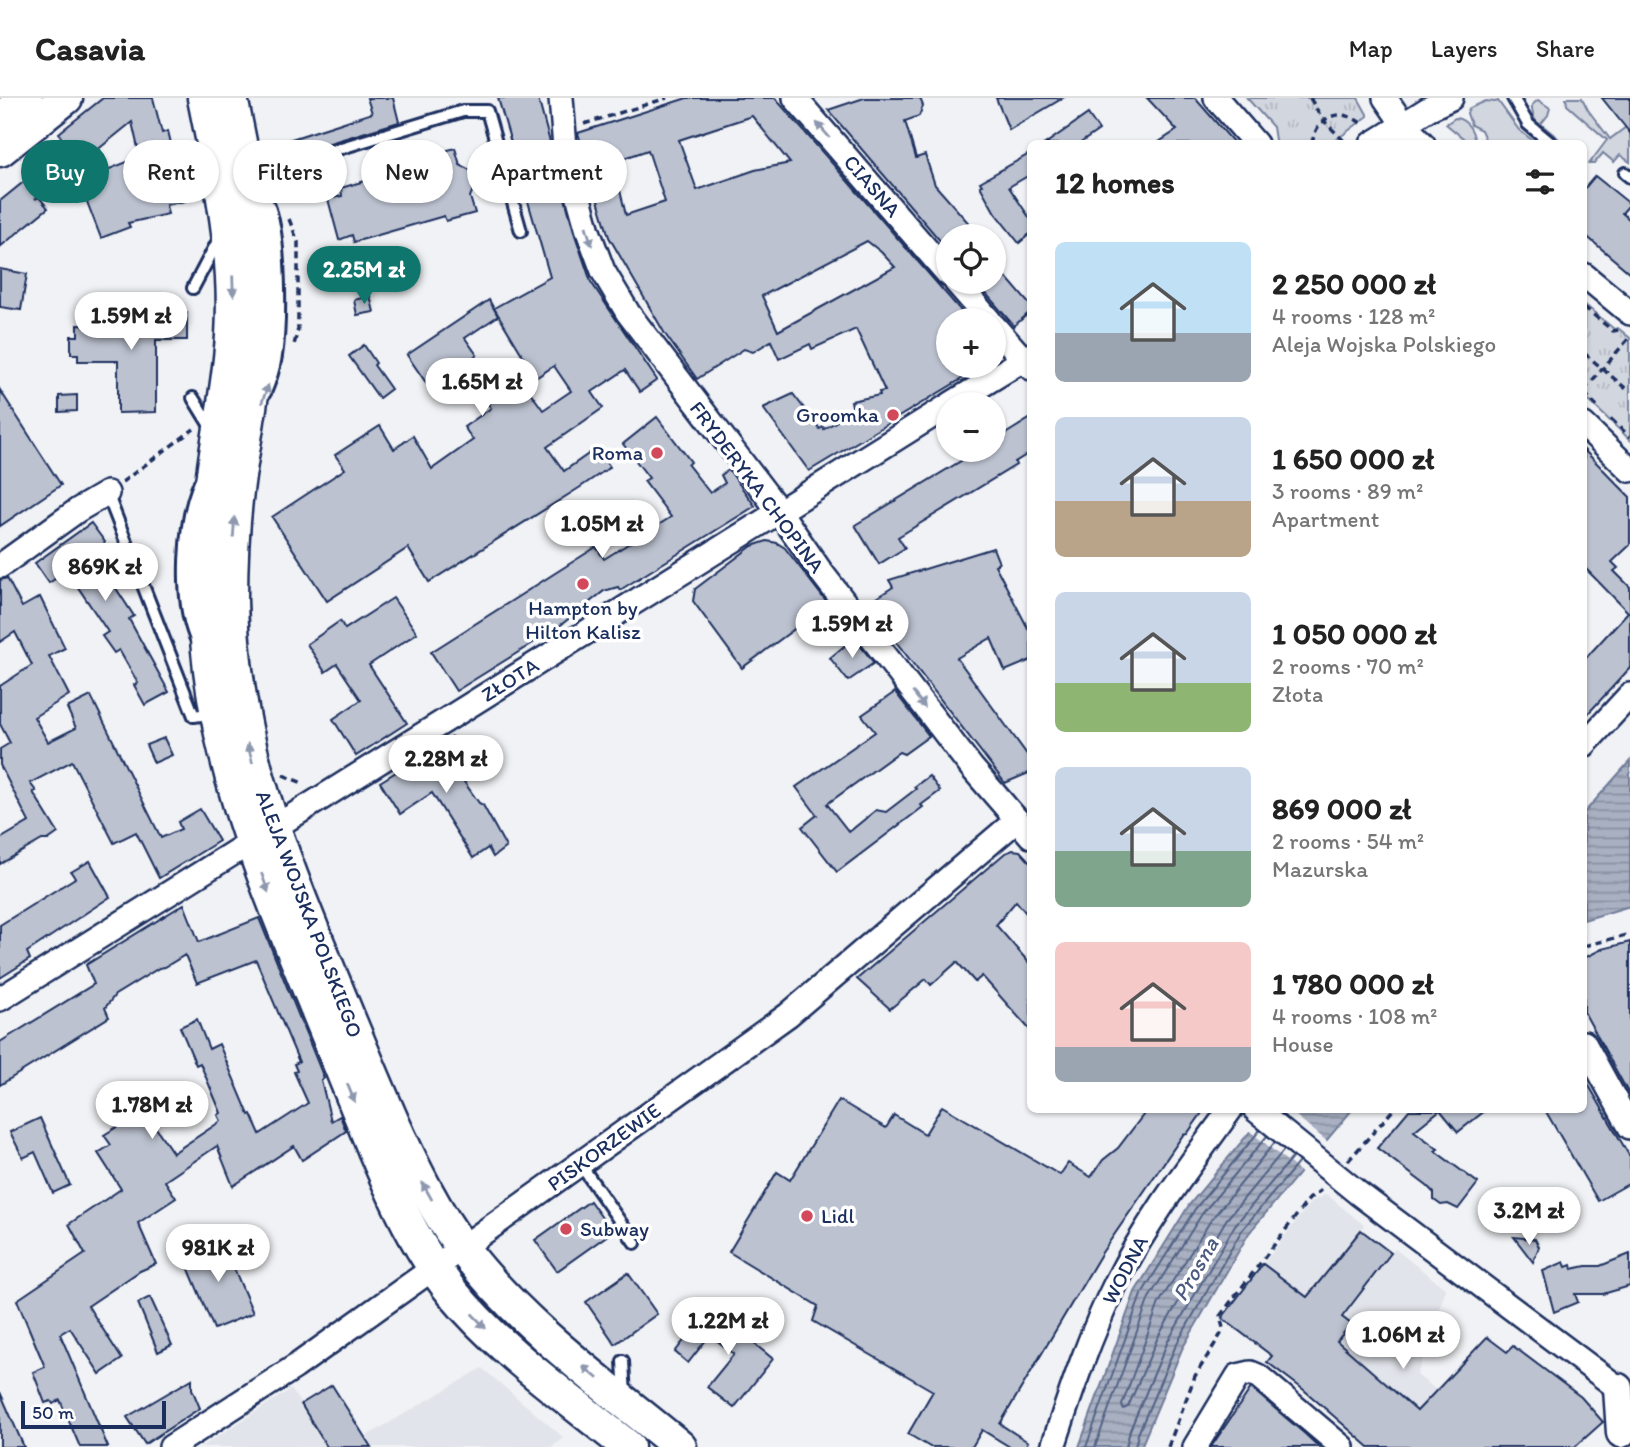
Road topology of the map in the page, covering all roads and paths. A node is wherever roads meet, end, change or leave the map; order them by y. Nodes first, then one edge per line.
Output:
1 (26, 98) edge
2 (66, 98) edge
3 (204, 98) edge
4 (231, 98) edge
5 (561, 98) edge
6 (667, 98) edge
7 (795, 98) edge
8 (1216, 98) edge
9 (1310, 98) edge
10 (1385, 98) edge
11 (1451, 98) edge
12 (1513, 98) edge
13 (0, 119) edge
14 (1323, 120) junction
15 (584, 124) dead end
16 (1403, 124) junction
17 (1368, 136) edge
18 (240, 140) edge
19 (1253, 140) edge
20 (1313, 140) edge
21 (1343, 140) edge
22 (1419, 140) edge
23 (1547, 140) edge
24 (347, 146) edge
25 (0, 150) edge
26 (251, 203) edge
27 (228, 222) junction
28 (521, 231) dead end
29 (936, 260) edge
30 (1587, 277) edge
31 (192, 288) dead end
32 (966, 294) edge
33 (979, 308) edge
34 (1630, 313) edge
35 (1006, 338) edge
36 (1629, 339) edge
37 (1587, 356) edge
38 (1027, 360) edge
39 (1027, 362) edge
40 (1602, 369) junction
41 (1587, 386) edge
42 (973, 392) edge
43 (1630, 392) edge
44 (193, 398) dead end
45 (936, 414) edge
46 (1587, 428) edge
47 (220, 441) junction
48 (1630, 470) edge
49 (107, 493) junction
50 (779, 512) junction
51 (0, 566) edge
52 (1630, 695) edge
53 (216, 713) junction
54 (1587, 742) edge
55 (1024, 828) edge
56 (261, 835) junction
57 (1630, 934) edge
58 (1587, 945) edge
59 (0, 999) edge
60 (1587, 1048) edge
61 (1228, 1113) edge
62 (1260, 1113) edge
63 (1390, 1113) edge
64 (1630, 1127) edge
65 (580, 1164) junction
66 (1332, 1172) junction
67 (635, 1243) dead end
68 (463, 1248) junction
69 (435, 1268) junction
70 (624, 1361) dead end
71 (1626, 1386) edge
72 (626, 1402) junction
73 (1618, 1435) edge
74 (171, 1447) edge
75 (628, 1447) edge
76 (680, 1447) edge
77 (1053, 1447) edge
78 (1168, 1447) edge
79 (1195, 1447) edge
80 (1342, 1447) edge

1 - 13 main road
2 - 25 main road
3 - 27 main road, ALEJA WOJSKA POLSKIEGO
4 - 18 main road, ALEJA WOJSKA POLSKIEGO
5 -> 50 street, FRYDERYKA CHOPINA
6 - 15 path
29 -> 7 street, CIASNA
8 - 19 street
9 - 14 path
10 - 16 street
11 - 16 street
12 - 23 lane
14 - 17 path
14 - 20 path
14 - 21 path
16 - 17 street
16 - 22 street
24 - 28 lane
47 -> 26 main road, ALEJA WOJSKA POLSKIEGO
27 - 31 lane
27 -> 47 main road, ALEJA WOJSKA POLSKIEGO
30 - 34 street
32 - 33 street
35 - 38 street
36 - 40 path
37 - 40 path
39 - 42 street, ZŁOTA
40 - 41 path
40 - 43 path
44 - 47 lane
45 - 50 street, ZŁOTA
46 - 48 street
47 - 49 path
47 - 53 main road, ALEJA WOJSKA POLSKIEGO
56 -> 47 main road, ALEJA WOJSKA POLSKIEGO
49 - 51 street
49 - 53 lane
50 -> 55 street, FRYDERYKA CHOPINA
50 - 56 street, ZŁOTA
52 - 54 street
53 - 56 main road, ALEJA WOJSKA POLSKIEGO
55 - 65 street, PISKORZEWIE
56 - 59 street, ZŁOTA
68 -> 56 main road, ALEJA WOJSKA POLSKIEGO
56 -> 69 main road, ALEJA WOJSKA POLSKIEGO
57 - 58 path
60 - 64 street
61 - 77 street, WODNA
62 - 66 street
63 - 66 path
65 - 67 lane
65 - 68 street, PISKORZEWIE
66 - 71 street
66 - 78 path
68 - 69 street, PISKORZEWIE
72 -> 68 main road, ALEJA WOJSKA POLSKIEGO
69 - 74 street, PISKORZEWIE
69 -> 75 main road, ALEJA WOJSKA POLSKIEGO
70 - 72 lane
71 - 73 street
72 - 76 main road, ALEJA WOJSKA POLSKIEGO
79 - 80 street

